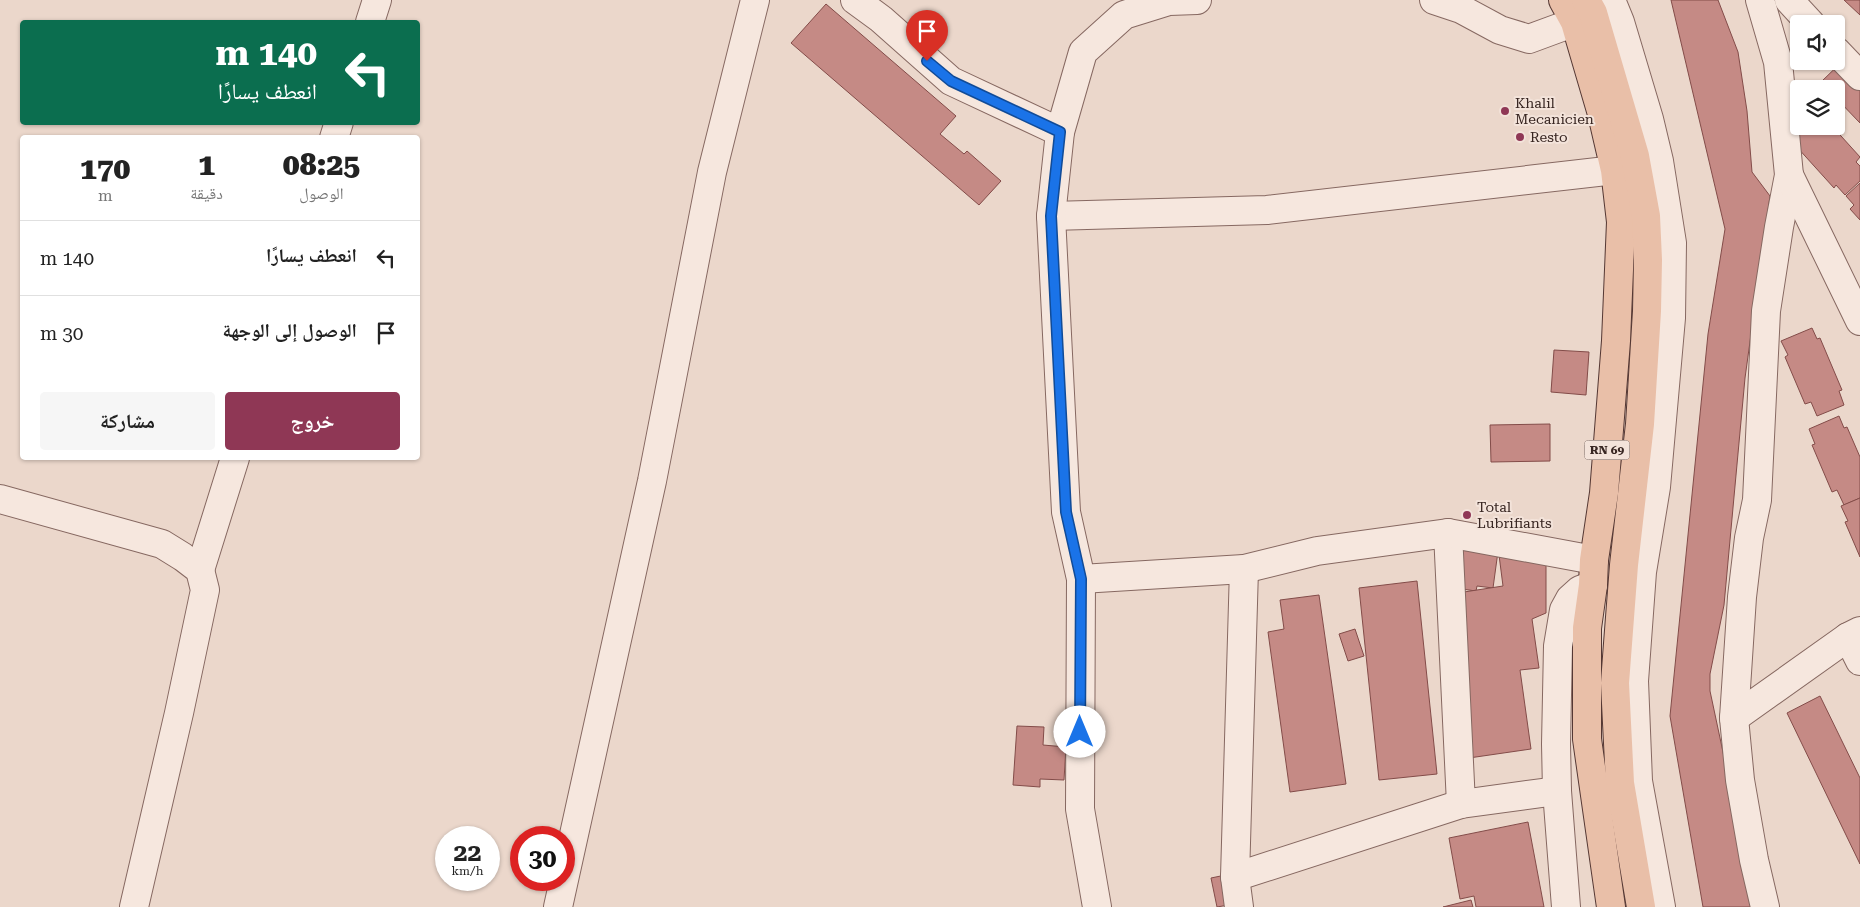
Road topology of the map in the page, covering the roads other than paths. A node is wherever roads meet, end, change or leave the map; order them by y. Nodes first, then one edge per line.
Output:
1 (377, 0) edge
2 (755, 0) edge
3 (855, 0) edge
4 (1197, 0) edge
5 (1434, 0) edge
6 (1760, 0) edge
7 (1789, 0) edge
8 (1585, 7) edge
9 (1803, 15) edge
10 (371, 20) edge
11 (1845, 60) edge
12 (1860, 76) edge
13 (1060, 132) junction
14 (1615, 170) junction
15 (1789, 175) junction
16 (1051, 216) junction
17 (1860, 320) edge
18 (234, 460) edge
19 (0, 499) edge
20 (1448, 533) junction
21 (1244, 569) junction
22 (200, 570) junction
23 (1593, 572) junction
24 (1081, 579) junction
25 (1854, 634) edge
26 (1860, 661) edge
27 (1734, 718) junction
28 (1557, 791) junction
29 (1460, 804) junction
30 (1235, 878) junction
31 (134, 907) edge
32 (558, 907) edge
33 (1097, 907) edge
34 (1239, 907) edge
35 (1566, 907) edge
36 (1611, 907) edge
37 (1641, 907) edge
38 (1661, 907) edge
39 (1765, 907) edge

1 - 10 street
2 - 32 street
3 - 13 street
4 - 13 street
5 - 8 street
6 - 15 street
7 - 9 street
8 - 14 main road, RN 69
8 - 37 main road
8 - 38 street
11 - 12 street
13 - 16 street
14 - 16 street
14 - 23 main road, RN 69
15 - 17 street
15 - 27 street
16 - 24 street
18 - 22 street
19 - 22 street
20 - 21 street
20 - 23 street
20 - 29 street
21 - 24 street
21 - 30 street
22 - 31 street
23 - 28 street
23 - 36 main road, RN 69
24 - 33 street
25 - 26 street
25 - 27 street
27 - 39 street
28 - 29 street
28 - 35 street
29 - 30 street
30 - 34 street

